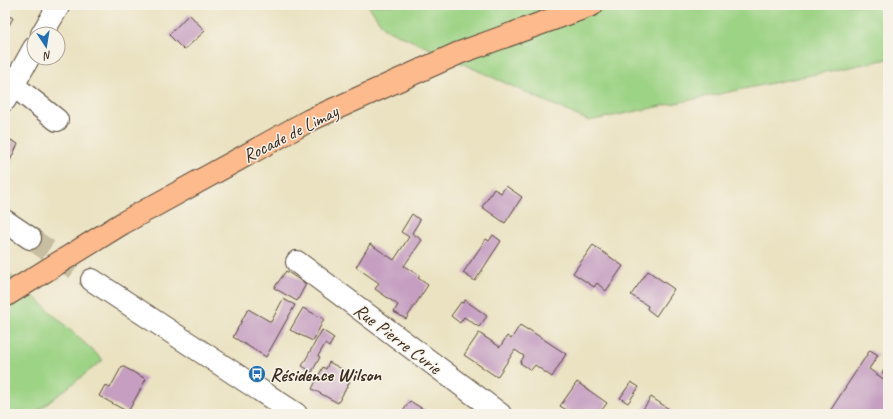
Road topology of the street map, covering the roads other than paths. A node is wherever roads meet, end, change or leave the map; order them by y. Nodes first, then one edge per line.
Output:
1 (59, 5) edge
2 (592, 5) edge
3 (47, 26) edge
4 (26, 61) edge
5 (8, 89) edge
6 (57, 120) dead end
7 (5, 221) edge
8 (30, 238) tunnel mouth
9 (297, 262) dead end
10 (92, 280) tunnel mouth
11 (5, 296) edge
12 (296, 414) edge
13 (500, 414) edge

1 - 3 street
2 - 11 main road, Rocade de Limay
4 - 5 street
5 - 6 street
7 - 8 street
9 - 13 street, Rue Pierre Curie
10 - 12 street

